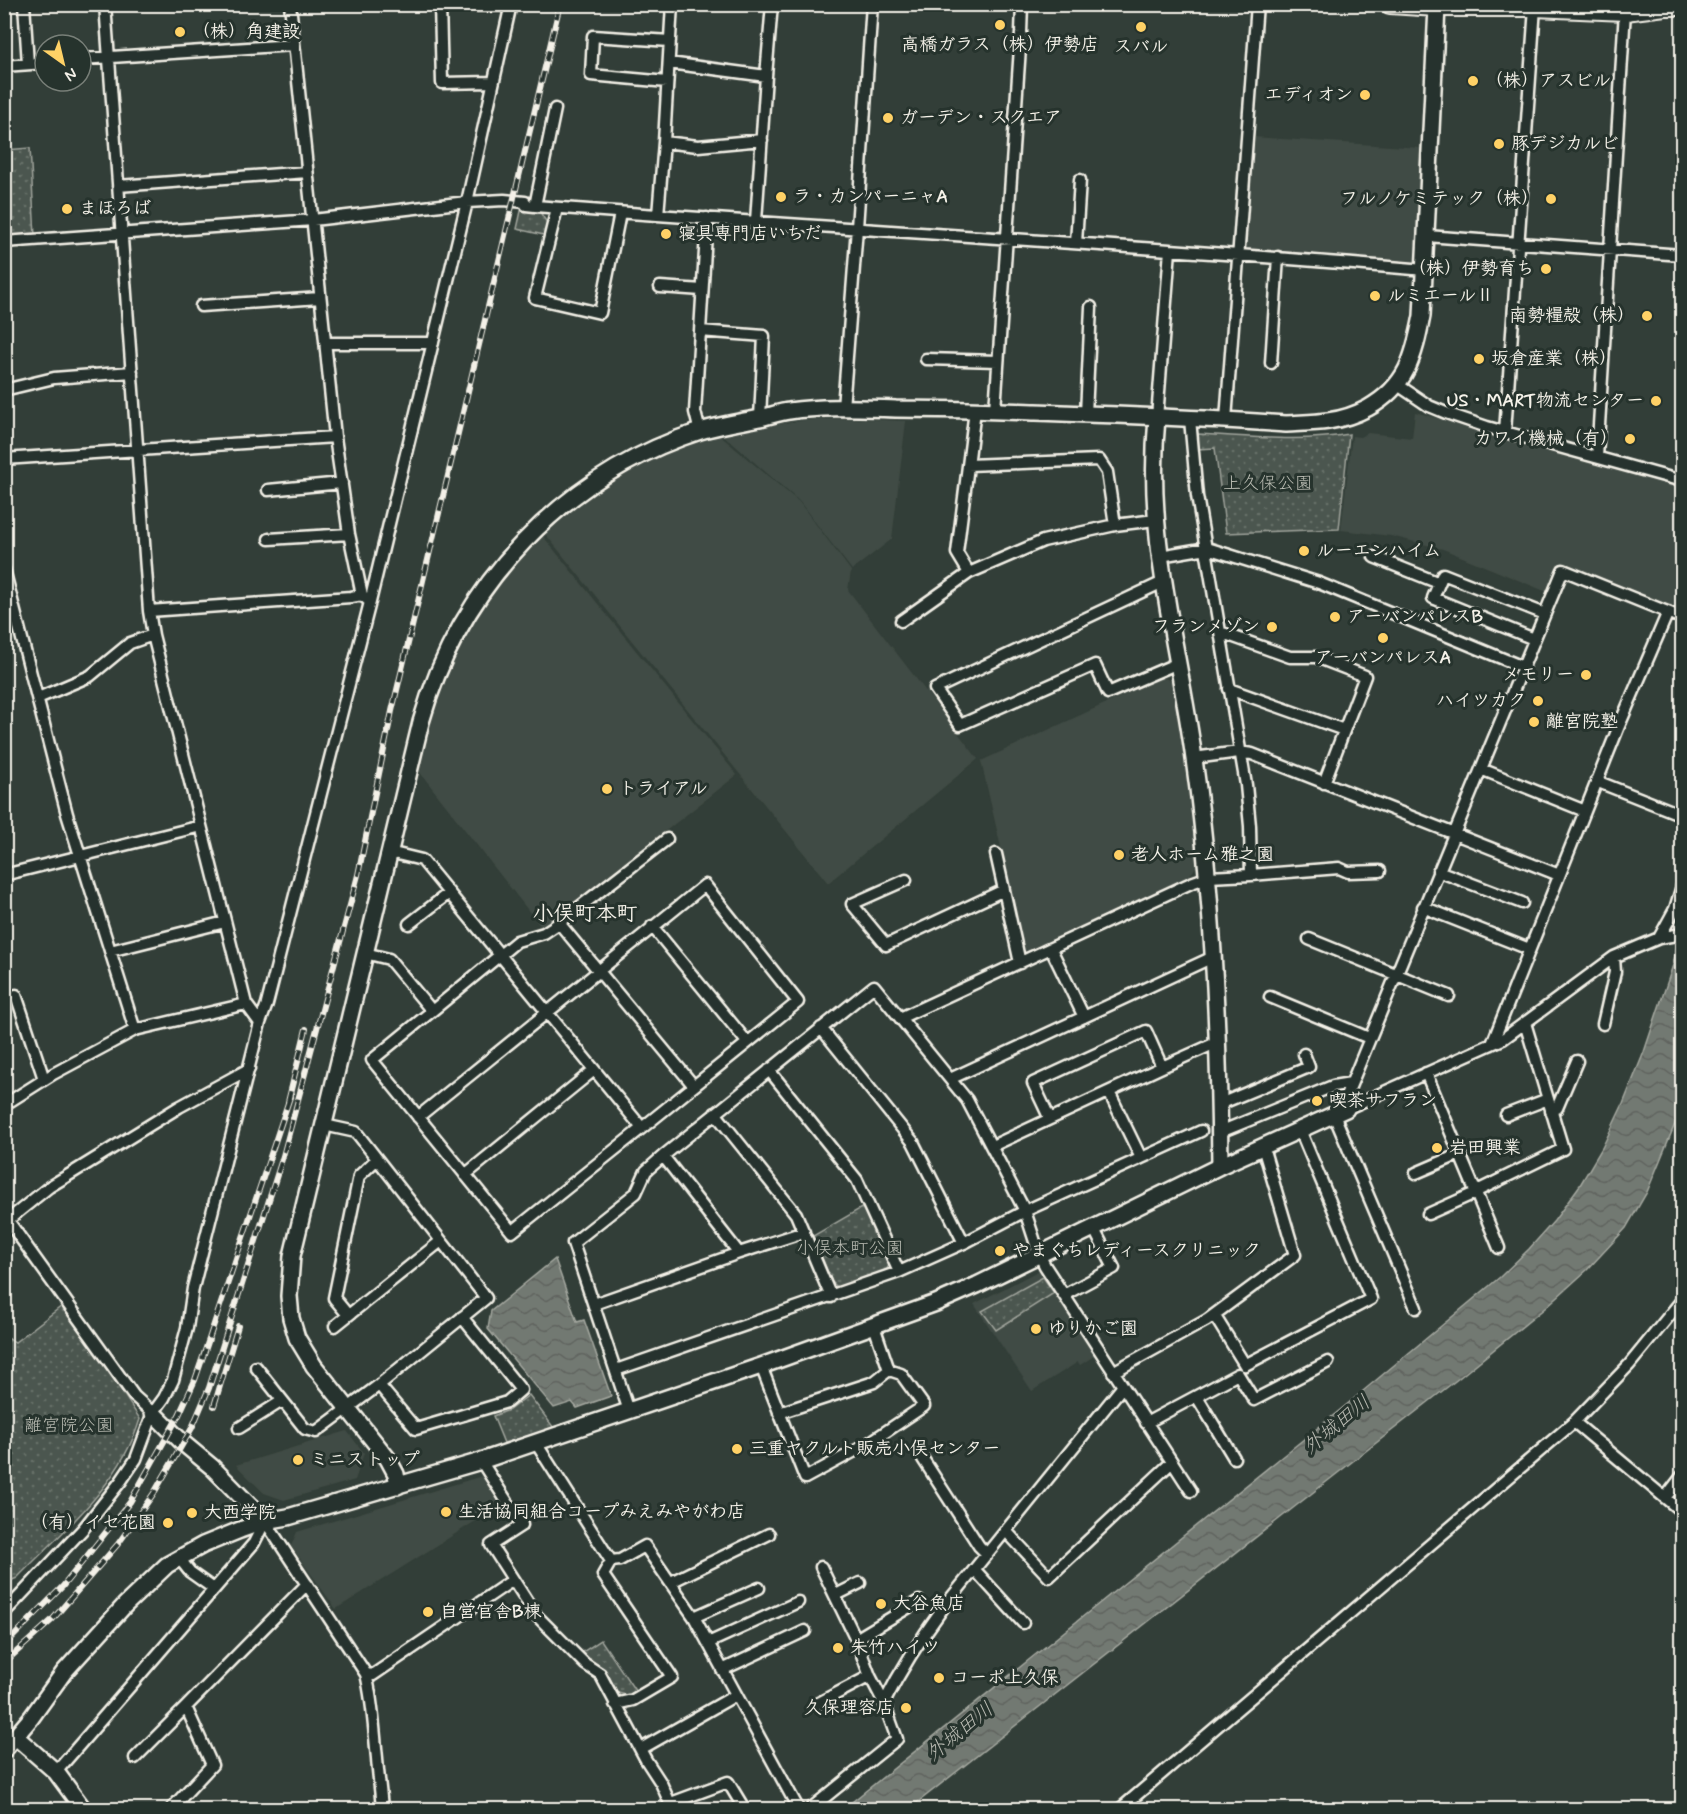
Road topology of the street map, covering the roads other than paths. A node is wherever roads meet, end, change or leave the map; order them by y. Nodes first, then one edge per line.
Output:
1 (24, 4) edge
2 (105, 4) edge
3 (290, 4) edge
4 (672, 4) edge
5 (772, 4) edge
6 (872, 4) edge
7 (1022, 4) edge
8 (1257, 4) edge
9 (1390, 4) edge
10 (440, 5) edge
11 (511, 5) edge
12 (1674, 6) edge
13 (1437, 7) junction
14 (1535, 7) junction
15 (1625, 11) junction
16 (1683, 17) edge
17 (670, 41) junction
18 (294, 45) junction
19 (109, 57) junction
20 (93, 59) edge
21 (669, 63) junction
22 (28, 64) junction
23 (33, 64) edge
24 (4, 66) edge
25 (766, 76) junction
26 (493, 82) junction
27 (667, 82) junction
28 (555, 109) dead end
29 (762, 140) junction
30 (664, 142) junction
31 (307, 172) junction
32 (1080, 180) dead end
33 (118, 186) junction
34 (467, 202) junction
35 (535, 206) junction
36 (556, 208) junction
37 (620, 213) junction
38 (658, 215) junction
39 (707, 218) junction
40 (313, 220) junction
41 (756, 221) junction
42 (857, 228) junction
43 (122, 234) junction
44 (1427, 236) junction
45 (1007, 238) junction
46 (4, 242) edge
47 (1076, 243) junction
48 (1518, 243) junction
49 (1610, 249) junction
50 (1170, 250) junction
51 (1239, 255) junction
52 (1683, 255) edge
53 (1278, 257) junction
54 (1425, 270) junction
55 (660, 287) dead end
56 (702, 290) junction
57 (320, 297) junction
58 (201, 306) dead end
59 (1091, 307) dead end
60 (700, 331) junction
61 (325, 343) junction
62 (433, 343) junction
63 (926, 359) dead end
64 (998, 361) junction
65 (1271, 363) dead end
66 (132, 372) junction
67 (1398, 384) junction
68 (4, 390) edge
69 (843, 408) junction
70 (975, 410) junction
71 (995, 410) junction
72 (1086, 414) junction
73 (760, 418) junction
74 (1157, 418) junction
75 (1190, 419) junction
76 (1226, 420) junction
77 (700, 432) junction
78 (1505, 432) junction
79 (335, 437) junction
80 (136, 450) junction
81 (1597, 457) junction
82 (4, 459) edge
83 (968, 465) junction
84 (1683, 476) edge
85 (1682, 481) edge
86 (342, 483) junction
87 (268, 490) dead end
88 (1155, 520) junction
89 (1115, 525) junction
90 (349, 534) junction
91 (269, 539) dead end
92 (1207, 548) junction
93 (1160, 556) junction
94 (1374, 557) dead end
95 (4, 569) edge
96 (969, 573) junction
97 (1163, 582) junction
98 (1439, 583) junction
99 (366, 598) junction
100 (149, 611) junction
101 (1668, 612) junction
102 (1545, 614) junction
103 (1683, 618) edge
104 (901, 621) dead end
105 (1220, 632) junction
106 (153, 634) junction
107 (1534, 639) junction
108 (1178, 663) junction
109 (1522, 667) junction
110 (1229, 689) junction
111 (38, 698) junction
112 (1344, 730) junction
113 (1239, 752) junction
114 (1194, 758) junction
115 (1480, 769) junction
116 (1596, 781) junction
117 (1324, 783) junction
118 (1584, 811) junction
119 (1683, 815) edge
120 (201, 826) junction
121 (1454, 833) junction
122 (667, 839) dead end
123 (389, 852) junction
124 (996, 854) dead end
125 (81, 856) junction
126 (1380, 871) dead end
127 (1438, 871) junction
128 (4, 875) edge
129 (1251, 875) junction
130 (1559, 876) junction
131 (1208, 877) junction
132 (906, 880) dead end
133 (1683, 886) edge
134 (1004, 890) junction
135 (448, 893) junction
136 (1522, 903) dead end
137 (1423, 907) junction
138 (225, 922) junction
139 (560, 923) junction
140 (409, 924) dead end
141 (652, 926) junction
142 (1683, 934) edge
143 (1663, 937) junction
144 (1309, 939) dead end
145 (1051, 949) junction
146 (1529, 949) junction
147 (110, 951) junction
148 (365, 953) junction
149 (500, 955) junction
150 (1213, 957) junction
151 (1614, 957) junction
152 (1020, 963) junction
153 (598, 970) junction
154 (1395, 974) junction
155 (1449, 996) dead end
156 (1270, 997) dead end
157 (4, 999) edge
158 (246, 1004) junction
159 (432, 1011) junction
160 (546, 1012) junction
161 (1084, 1017) junction
162 (900, 1018) junction
163 (260, 1023) junction
164 (1525, 1023) junction
165 (1603, 1024) dead end
166 (821, 1028) junction
167 (135, 1030) junction
168 (1369, 1038) junction
169 (747, 1042) junction
170 (1218, 1042) junction
171 (1492, 1044) junction
172 (1304, 1054) dead end
173 (1577, 1061) dead end
174 (1162, 1067) junction
175 (249, 1069) junction
176 (594, 1070) junction
177 (769, 1070) junction
178 (1426, 1073) junction
179 (44, 1079) junction
180 (950, 1079) junction
181 (1351, 1083) junction
182 (694, 1086) junction
183 (1109, 1092) junction
184 (1548, 1100) junction
185 (1220, 1104) junction
186 (4, 1105) edge
187 (1551, 1111) junction
188 (1340, 1112) junction
189 (715, 1113) junction
190 (1506, 1115) dead end
191 (418, 1117) junction
192 (1050, 1119) junction
193 (324, 1125) junction
194 (642, 1128) junction
195 (1300, 1130) junction
196 (1201, 1131) dead end
197 (1220, 1132) junction
198 (992, 1146) junction
199 (1263, 1147) junction
200 (1460, 1154) junction
201 (663, 1156) junction
202 (1141, 1158) junction
203 (377, 1159) junction
204 (1220, 1166) junction
205 (1416, 1173) dead end
206 (465, 1174) junction
207 (1475, 1192) junction
208 (1025, 1210) junction
209 (1428, 1214) dead end
210 (6, 1217) edge
211 (804, 1232) junction
212 (1097, 1235) dead end
213 (441, 1241) junction
214 (963, 1243) junction
215 (1499, 1248) dead end
216 (739, 1253) junction
217 (1039, 1254) junction
218 (899, 1272) junction
219 (1064, 1295) junction
220 (831, 1297) junction
221 (1683, 1300) edge
222 (594, 1305) junction
223 (1416, 1308) dead end
224 (348, 1315) junction
225 (1214, 1315) junction
226 (462, 1317) junction
227 (335, 1326) dead end
228 (874, 1326) junction
229 (1328, 1362) dead end
230 (761, 1366) junction
231 (256, 1367) dead end
232 (616, 1370) junction
233 (889, 1370) junction
234 (1113, 1372) junction
235 (378, 1384) junction
236 (1123, 1386) junction
237 (1197, 1397) junction
238 (282, 1401) junction
239 (347, 1409) junction
240 (629, 1411) junction
241 (153, 1413) junction
242 (779, 1413) junction
243 (1574, 1422) junction
244 (1146, 1423) junction
245 (239, 1428) dead end
246 (536, 1443) junction
247 (1234, 1458) dead end
248 (923, 1459) dead end
249 (481, 1461) junction
250 (1172, 1462) junction
251 (1683, 1476) edge
252 (398, 1486) junction
253 (1191, 1491) dead end
254 (1665, 1498) junction
255 (1683, 1512) edge
256 (265, 1521) junction
257 (1006, 1531) junction
258 (769, 1534) dead end
259 (987, 1554) junction
260 (179, 1558) junction
261 (611, 1561) junction
262 (821, 1567) dead end
263 (975, 1570) junction
264 (513, 1580) junction
265 (671, 1582) junction
266 (860, 1583) dead end
267 (307, 1584) junction
268 (759, 1588) dead end
269 (214, 1589) junction
270 (836, 1595) junction
271 (919, 1601) dead end
272 (798, 1602) dead end
273 (4, 1613) edge
274 (694, 1617) junction
275 (1023, 1623) dead end
276 (805, 1631) dead end
277 (856, 1639) junction
278 (708, 1643) junction
279 (722, 1670) junction
280 (366, 1674) junction
281 (870, 1676) junction
282 (736, 1695) junction
283 (884, 1703) junction
284 (615, 1704) junction
285 (815, 1705) dead end
286 (186, 1707) junction
287 (16, 1737) junction
288 (640, 1749) junction
289 (4, 1750) edge
290 (135, 1758) dead end
291 (56, 1772) junction
292 (672, 1806) edge
293 (84, 1809) edge
294 (170, 1809) edge
295 (382, 1809) edge
296 (745, 1809) edge
297 (799, 1809) edge
298 (809, 1809) edge
299 (1119, 1809) edge

1 - 22 street
2 - 19 street
3 - 18 street
4 - 17 street
5 - 25 street
6 - 42 street
7 - 45 street
8 - 51 street
9 - 13 main road
10 - 11 street
10 - 26 street
11 - 26 street
12 - 15 main road
12 - 16 street
13 - 14 main road
13 - 44 street
14 - 15 main road
14 - 48 street
15 - 49 street
17 - 21 street
17 - 27 street
18 - 19 street
18 - 31 street
19 - 20 street
19 - 33 street
21 - 25 street
21 - 27 street
22 - 23 street
22 - 24 street
25 - 29 street
26 - 34 street
27 - 30 street
28 - 35 street
29 - 30 street
29 - 41 street
30 - 38 street
31 - 33 street
31 - 40 street
32 - 47 street
33 - 43 street
34 - 35 street
34 - 40 street
34 - 62 street
35 - 36 street
36 - 37 street
36 - 37 street
37 - 38 street
38 - 39 street
39 - 41 street
39 - 56 street
40 - 43 street
40 - 57 street
41 - 42 street
42 - 45 street
42 - 69 street
43 - 46 street
43 - 66 street
44 - 48 street
44 - 54 street
45 - 47 street
45 - 64 street
47 - 50 street
48 - 49 street
48 - 78 street
49 - 52 street
49 - 81 street
50 - 51 street
50 - 74 street
51 - 53 street
51 - 76 street
53 - 54 street
53 - 65 street
54 - 67 street
55 - 56 street
56 - 60 street
57 - 58 street
57 - 61 street
59 - 72 street
60 - 73 street
60 - 77 street
61 - 62 street
61 - 79 street
62 - 99 street
63 - 64 street
64 - 71 street
66 - 68 street
66 - 80 street
67 - 76 street
67 - 78 street
69 - 70 street
69 - 73 street
70 - 71 street
70 - 83 street
71 - 72 street
72 - 74 street
73 - 77 street
74 - 75 street
74 - 88 street
75 - 76 street
75 - 92 street
77 - 123 street
78 - 81 street
79 - 80 street
79 - 86 street
80 - 82 street
80 - 100 street
81 - 85 street
83 - 89 street
83 - 96 street
84 - 85 street
86 - 87 street
86 - 90 street
88 - 89 street
88 - 93 street
89 - 96 street
90 - 91 street
90 - 99 street
92 - 93 street
92 - 105 street
92 - 109 street
93 - 97 street
94 - 98 street
95 - 111 street
96 - 104 street
97 - 108 street
97 - 108 street
98 - 102 street
98 - 107 street
99 - 100 street
99 - 163 street
100 - 106 street
101 - 102 street
101 - 103 street
101 - 116 street
102 - 107 street
105 - 110 street
105 - 112 street
106 - 111 street
106 - 120 street
107 - 109 street
108 - 114 street
109 - 115 street
110 - 112 street
110 - 113 street
111 - 125 street
112 - 117 street
113 - 114 street
113 - 117 street
113 - 129 street
114 - 131 street
115 - 118 street
115 - 121 street
116 - 118 street
116 - 119 street
117 - 121 street
118 - 130 street
120 - 125 street
120 - 138 street
121 - 127 street
121 - 130 street
122 - 139 street
123 - 135 street
123 - 148 street
124 - 134 street
125 - 128 street
125 - 147 street
126 - 129 street
127 - 136 street
127 - 137 street
129 - 131 street
130 - 146 street
131 - 145 street
131 - 150 street
132 - 134 street
133 - 143 street
134 - 152 street
135 - 140 street
135 - 149 street
137 - 146 street
137 - 154 street
138 - 147 street
138 - 158 street
139 - 149 street
139 - 153 street
141 - 153 street
141 - 169 street
141 - 169 street
142 - 143 street
143 - 151 street
144 - 154 street
145 - 152 street
145 - 161 street
146 - 171 street
147 - 167 street
148 - 159 street
148 - 193 street
149 - 159 street
149 - 160 street
150 - 161 street
150 - 170 street
151 - 164 street
151 - 165 street
152 - 162 street
153 - 160 street
153 - 182 street
154 - 155 street
154 - 168 street
156 - 168 street
157 - 179 street
158 - 163 street
158 - 167 street
159 - 191 street
160 - 176 street
160 - 191 street
161 - 180 street
162 - 166 street
162 - 180 street
163 - 175 street
164 - 171 street
164 - 184 street
166 - 177 street
166 - 214 street
167 - 179 street
168 - 181 street
169 - 182 street
170 - 174 street
170 - 185 street
171 - 178 street
172 - 185 street
173 - 187 street
174 - 183 street
174 - 192 street
175 - 210 street
175 - 241 street
176 - 194 street
176 - 206 street
177 - 189 street
177 - 218 street
178 - 188 street
178 - 200 street
179 - 186 street
180 - 198 street
181 - 188 street
181 - 197 street
182 - 194 street
183 - 192 street
183 - 202 street
184 - 187 street
184 - 190 street
185 - 197 street
187 - 207 street
188 - 195 street
188 - 223 street
189 - 201 street
189 - 211 street
191 - 206 street
192 - 198 street
193 - 203 street
193 - 239 street
194 - 206 street
195 - 199 street
195 - 225 street
196 - 202 street
197 - 204 street
198 - 208 street
199 - 204 street
199 - 225 street
200 - 205 street
200 - 207 street
201 - 216 street
201 - 222 street
202 - 208 street
203 - 213 street
203 - 224 street
204 - 217 street
207 - 209 street
207 - 215 street
208 - 214 street
208 - 217 street
210 - 241 street
211 - 216 street
211 - 220 street
212 - 219 street
213 - 224 street
213 - 226 street
214 - 218 street
216 - 222 street
217 - 219 street
217 - 228 street
218 - 220 street
219 - 234 street
220 - 232 street
221 - 243 street
222 - 232 street
224 - 227 street
225 - 234 street
226 - 235 street
226 - 235 street
228 - 230 street
228 - 233 street
229 - 237 street
230 - 240 street
230 - 242 street
231 - 238 street
232 - 240 street
233 - 242 street
233 - 242 street
234 - 236 street
235 - 239 street
236 - 244 street
236 - 257 street
237 - 244 street
237 - 247 street
238 - 239 street
238 - 245 street
239 - 252 street
240 - 246 street
241 - 256 street
241 - 273 street
243 - 254 street
243 - 299 street
244 - 250 street
246 - 249 street
246 - 261 street
248 - 259 street
249 - 252 street
249 - 264 street
250 - 253 street
250 - 257 street
251 - 254 street
252 - 256 street
254 - 255 street
256 - 260 street
256 - 267 street
256 - 269 street
257 - 259 street
258 - 265 street
259 - 263 street
260 - 269 street
260 - 287 street
261 - 265 street
261 - 284 street
262 - 270 street
263 - 275 street
263 - 283 street
264 - 280 street
264 - 284 street
265 - 274 street
266 - 270 street
267 - 280 street
267 - 286 street
268 - 274 street
269 - 291 street
270 - 277 street
271 - 277 street
272 - 278 street
274 - 278 street
276 - 279 street
277 - 281 street
278 - 279 street
279 - 282 street
280 - 295 street
281 - 283 street
281 - 285 street
282 - 288 street
282 - 297 street
283 - 298 street
284 - 288 street
286 - 290 street
286 - 294 street
287 - 289 street
287 - 291 street
288 - 292 street
291 - 293 street
292 - 296 street

